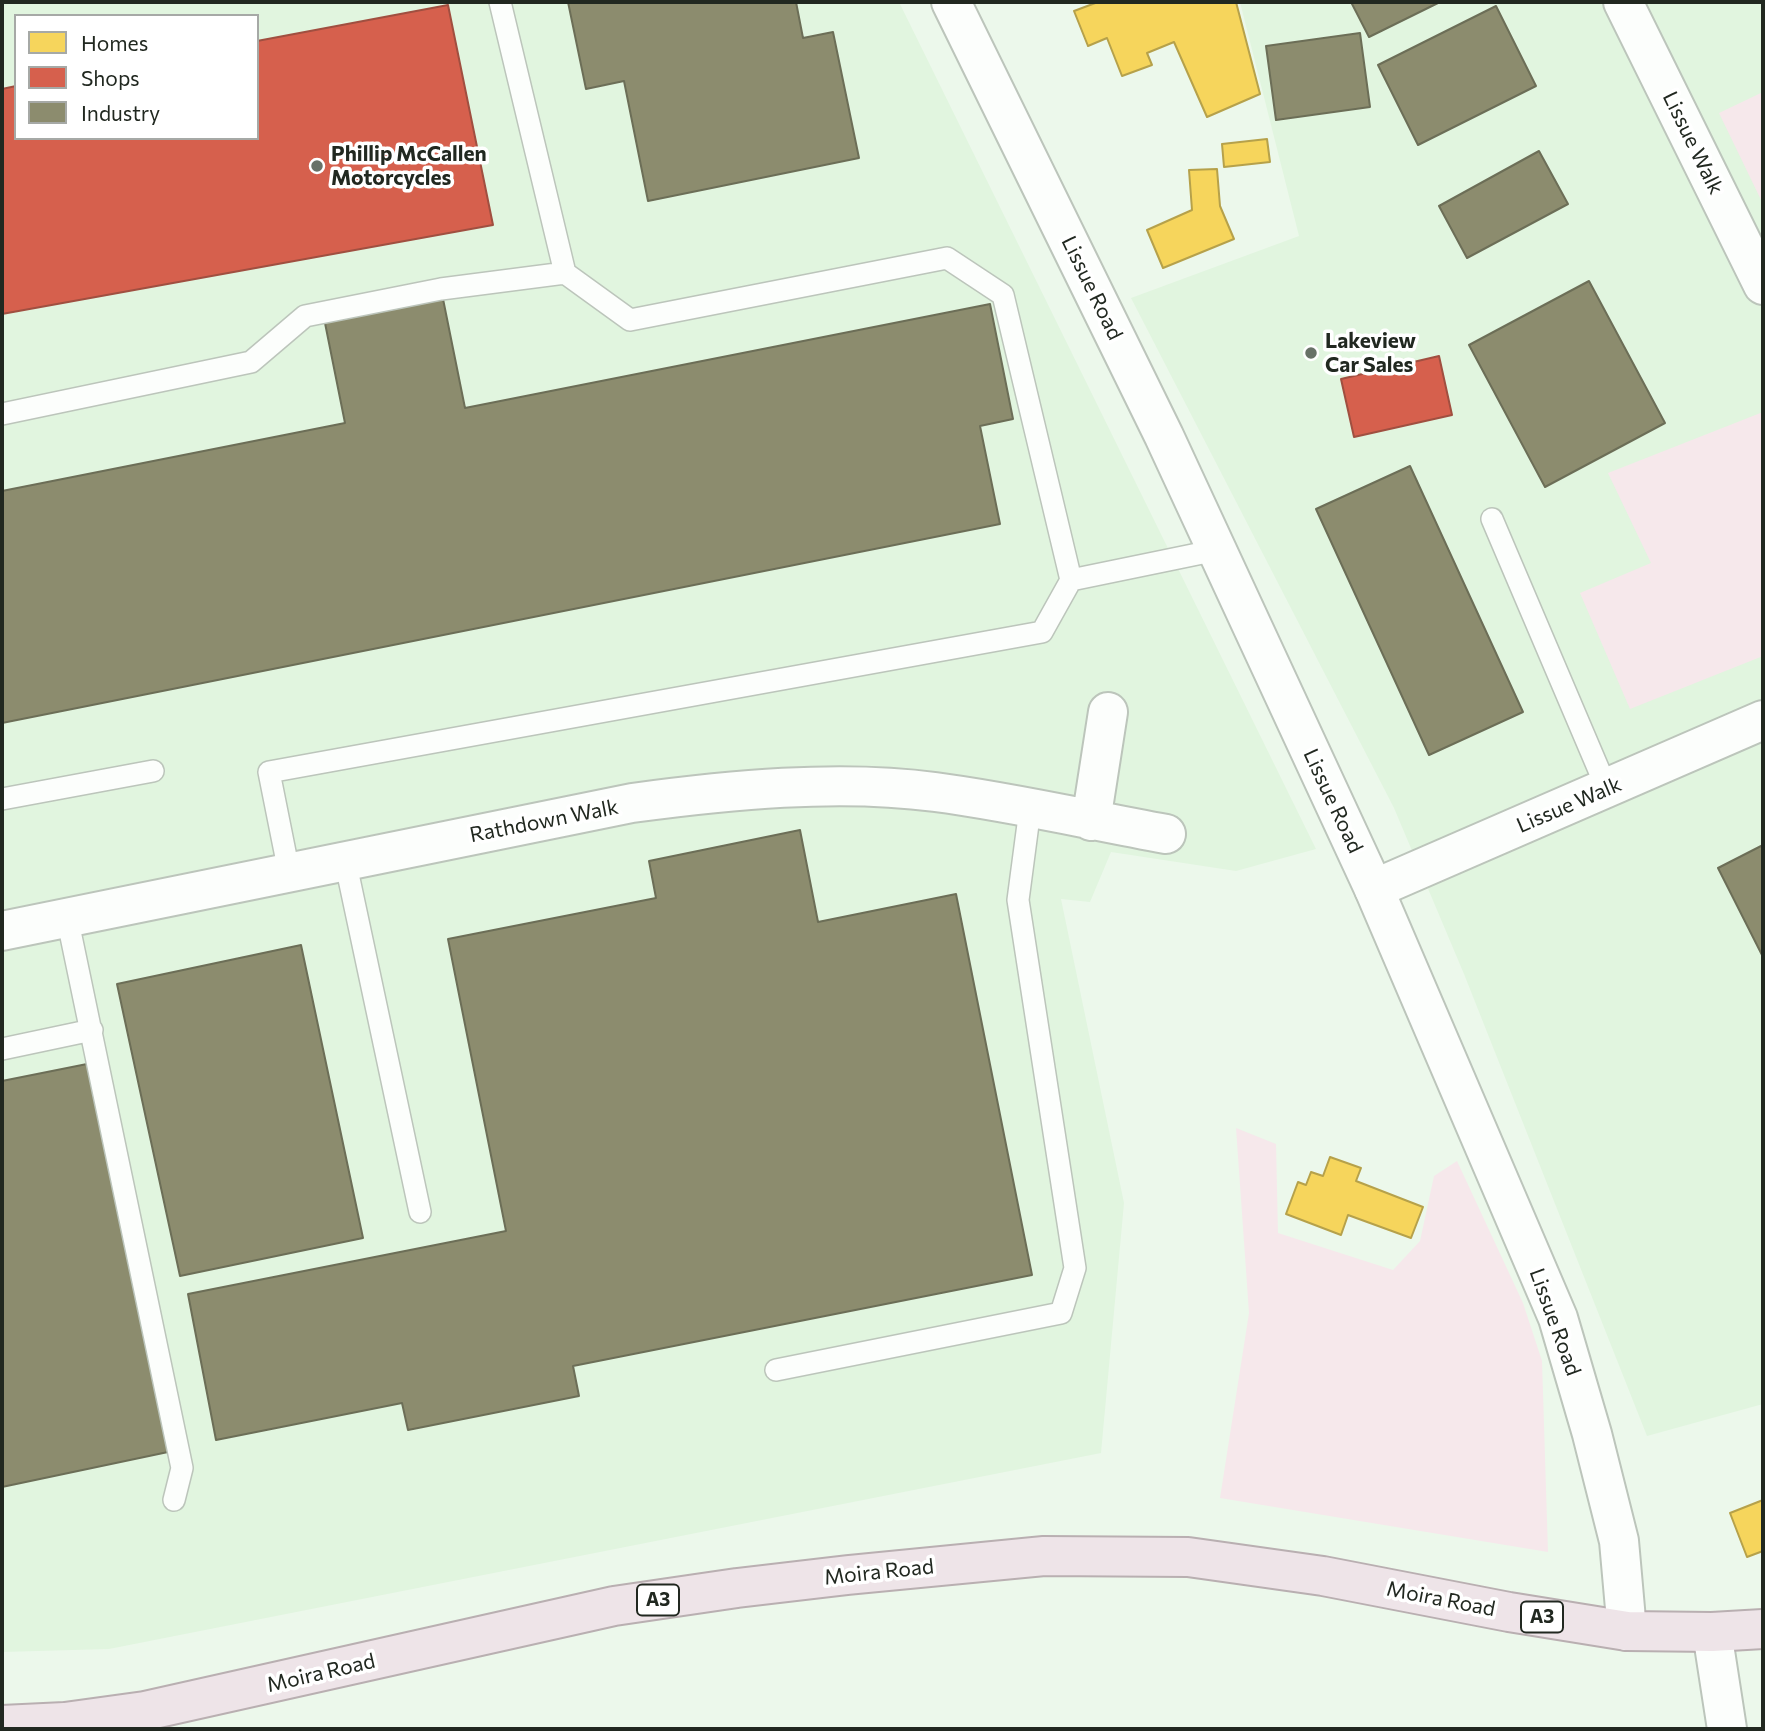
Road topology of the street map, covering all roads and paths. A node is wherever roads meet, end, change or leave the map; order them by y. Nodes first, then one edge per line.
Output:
1 (500, 2) edge
2 (951, 2) edge
3 (1623, 2) edge
4 (565, 273) junction
5 (1763, 285) edge
6 (2, 414) edge
7 (1492, 519) dead end
8 (1217, 550) junction
9 (1071, 580) junction
10 (1108, 712) dead end
11 (1763, 720) edge
12 (153, 771) dead end
13 (1607, 789) junction
14 (2, 799) edge
15 (1030, 809) junction
16 (1091, 821) junction
17 (1166, 834) dead end
18 (345, 860) junction
19 (289, 872) junction
20 (1374, 889) junction
21 (67, 917) junction
22 (2, 930) edge
23 (92, 1030) junction
24 (2, 1049) edge
25 (419, 1212) dead end
26 (776, 1370) dead end
27 (174, 1500) dead end
28 (1763, 1629) edge
29 (1627, 1631) junction
30 (1712, 1632) junction
31 (2, 1725) edge
32 (1727, 1729) edge

1 - 4 lane
2 - 8 street, Lissue Road
3 - 5 street, Lissue Walk
4 - 6 lane
4 - 9 lane
7 - 13 lane
8 - 9 lane
8 - 20 street, Lissue Road
9 - 19 lane
10 - 16 street
11 - 13 street, Lissue Walk
12 - 14 lane
13 - 20 street, Lissue Walk
15 - 16 street, Rathdown Walk
15 - 18 street, Rathdown Walk
15 - 26 lane
16 - 17 street, Rathdown Walk
18 - 19 street, Rathdown Walk
18 - 25 lane
19 - 21 street, Rathdown Walk
20 - 29 street, Lissue Road
21 - 22 street, Rathdown Walk
21 - 23 lane
23 - 24 lane
23 - 27 lane
28 - 30 highway, Moira Road / A3
29 - 30 highway, Moira Road / A3
29 - 31 highway, Moira Road / A3
30 - 32 street

